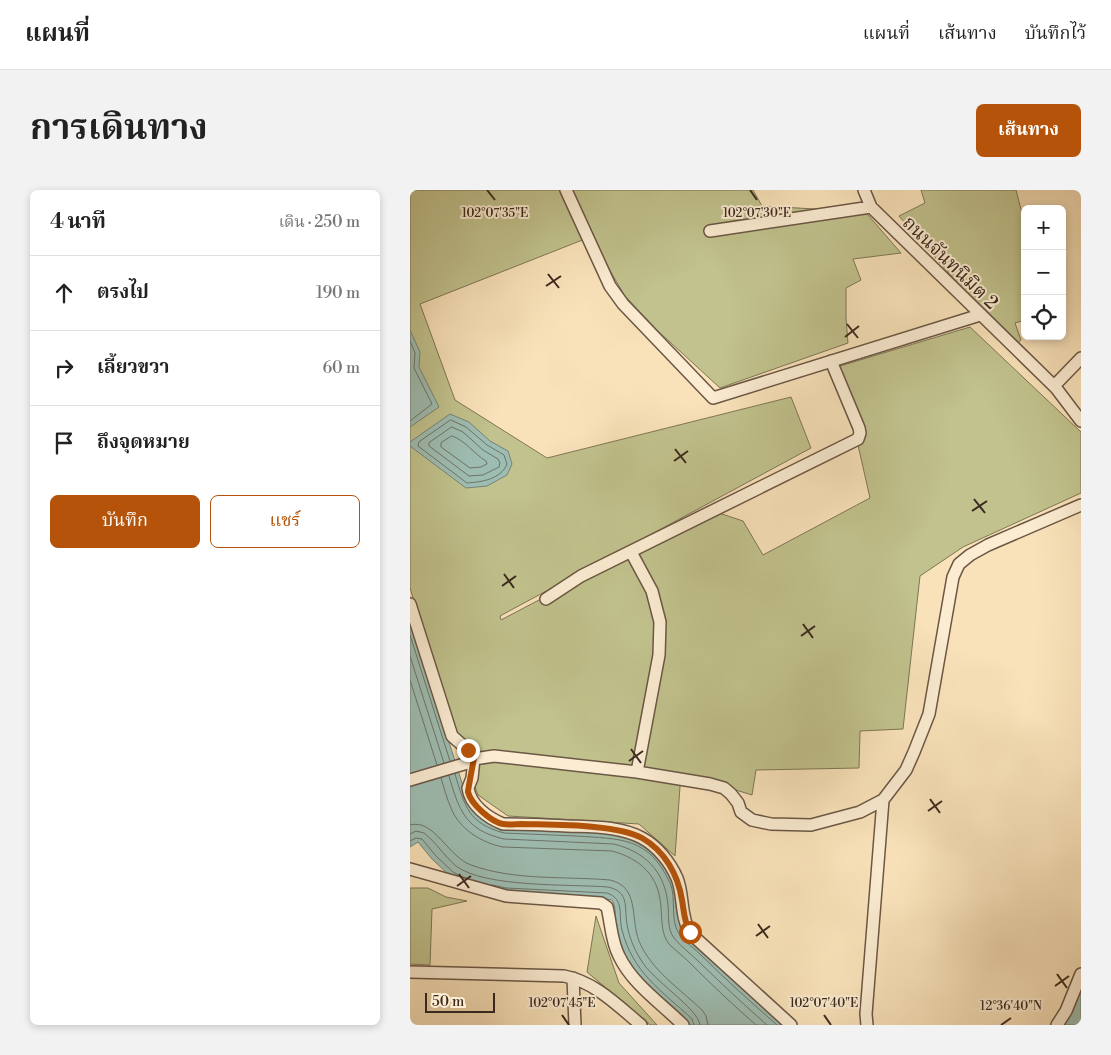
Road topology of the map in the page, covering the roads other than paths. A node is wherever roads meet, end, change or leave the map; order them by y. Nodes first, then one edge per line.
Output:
1 (566, 190) edge
2 (864, 190) edge
3 (871, 207) junction
4 (710, 231) dead end
5 (980, 315) junction
6 (1081, 358) edge
7 (831, 361) junction
8 (1054, 386) junction
9 (1081, 421) edge
10 (1081, 505) edge
11 (631, 552) junction
12 (546, 599) dead end
13 (410, 604) edge
14 (469, 761) junction
15 (637, 772) junction
16 (410, 780) edge
17 (883, 800) junction
18 (410, 869) edge
19 (410, 972) edge
20 (1081, 974) edge
21 (573, 978) junction
22 (576, 1025) edge
23 (641, 1025) edge
24 (683, 1025) edge
25 (791, 1025) edge
26 (867, 1025) edge
27 (1058, 1025) edge

1 - 7 street
2 - 3 street, ถนนจันทนิมิต 2
3 - 4 street
3 - 5 street, ถนนจันทนิมิต 2
5 - 7 street
5 - 8 street, ถนนจันทนิมิต 2
6 - 8 street
7 - 11 street
8 - 9 street, ถนนจันทนิมิต 2
10 - 17 street
11 - 12 street
11 - 15 street
13 - 14 street
14 - 15 street
14 - 16 street
14 - 25 street
15 - 17 street
17 - 26 street
18 - 24 street
19 - 21 street
20 - 27 street
21 - 22 street
21 - 23 street

